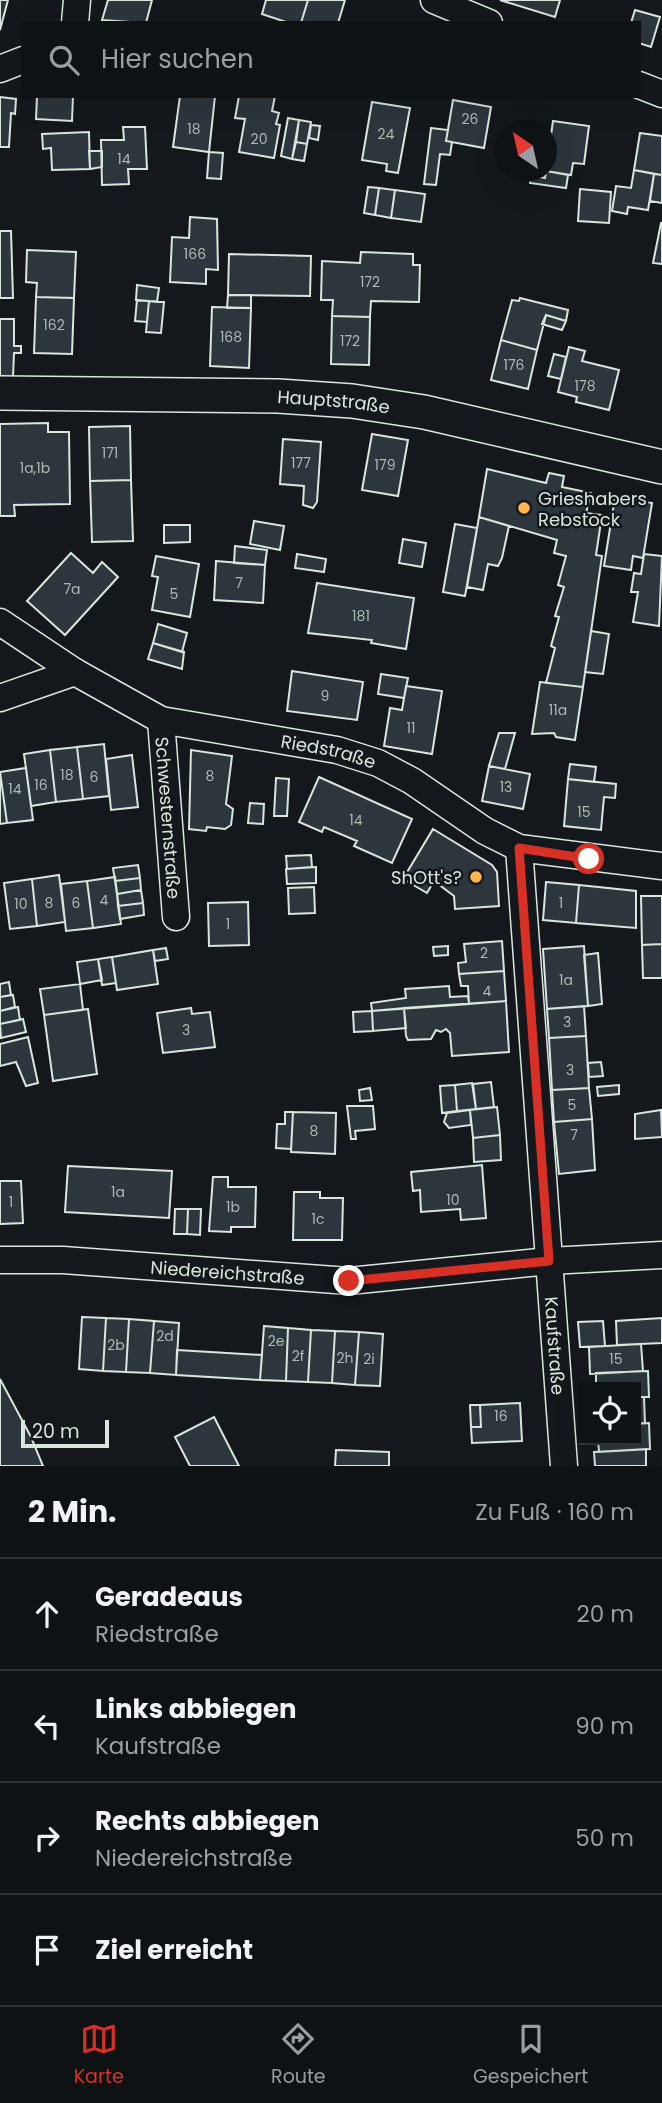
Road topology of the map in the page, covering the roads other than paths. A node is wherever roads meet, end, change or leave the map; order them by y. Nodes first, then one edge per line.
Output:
1 (78, 0) edge
2 (435, 0) edge
3 (75, 21) edge
4 (484, 21) edge
5 (21, 61) edge
6 (0, 69) edge
7 (641, 86) edge
8 (641, 95) edge
9 (662, 96) edge
10 (0, 393) edge
11 (662, 467) edge
12 (0, 622) edge
13 (75, 672) junction
14 (0, 698) edge
15 (161, 720) junction
16 (519, 848) junction
17 (662, 866) edge
18 (176, 917) dead end
19 (662, 1255) edge
20 (0, 1260) edge
21 (549, 1261) junction
22 (564, 1466) edge

1 - 3 street
2 - 4 street
5 - 6 street
7 - 9 street
8 - 9 street
10 - 11 street, Hauptstraße
12 - 13 street, Riedstraße
13 - 14 street
13 - 15 street, Riedstraße
15 - 16 street, Riedstraße
15 - 18 street, Schwesternstraße
16 - 17 street, Riedstraße
16 - 21 street, Kaufstraße
19 - 21 street, Niedereichstraße
20 - 21 street, Niedereichstraße
21 - 22 street, Kaufstraße

